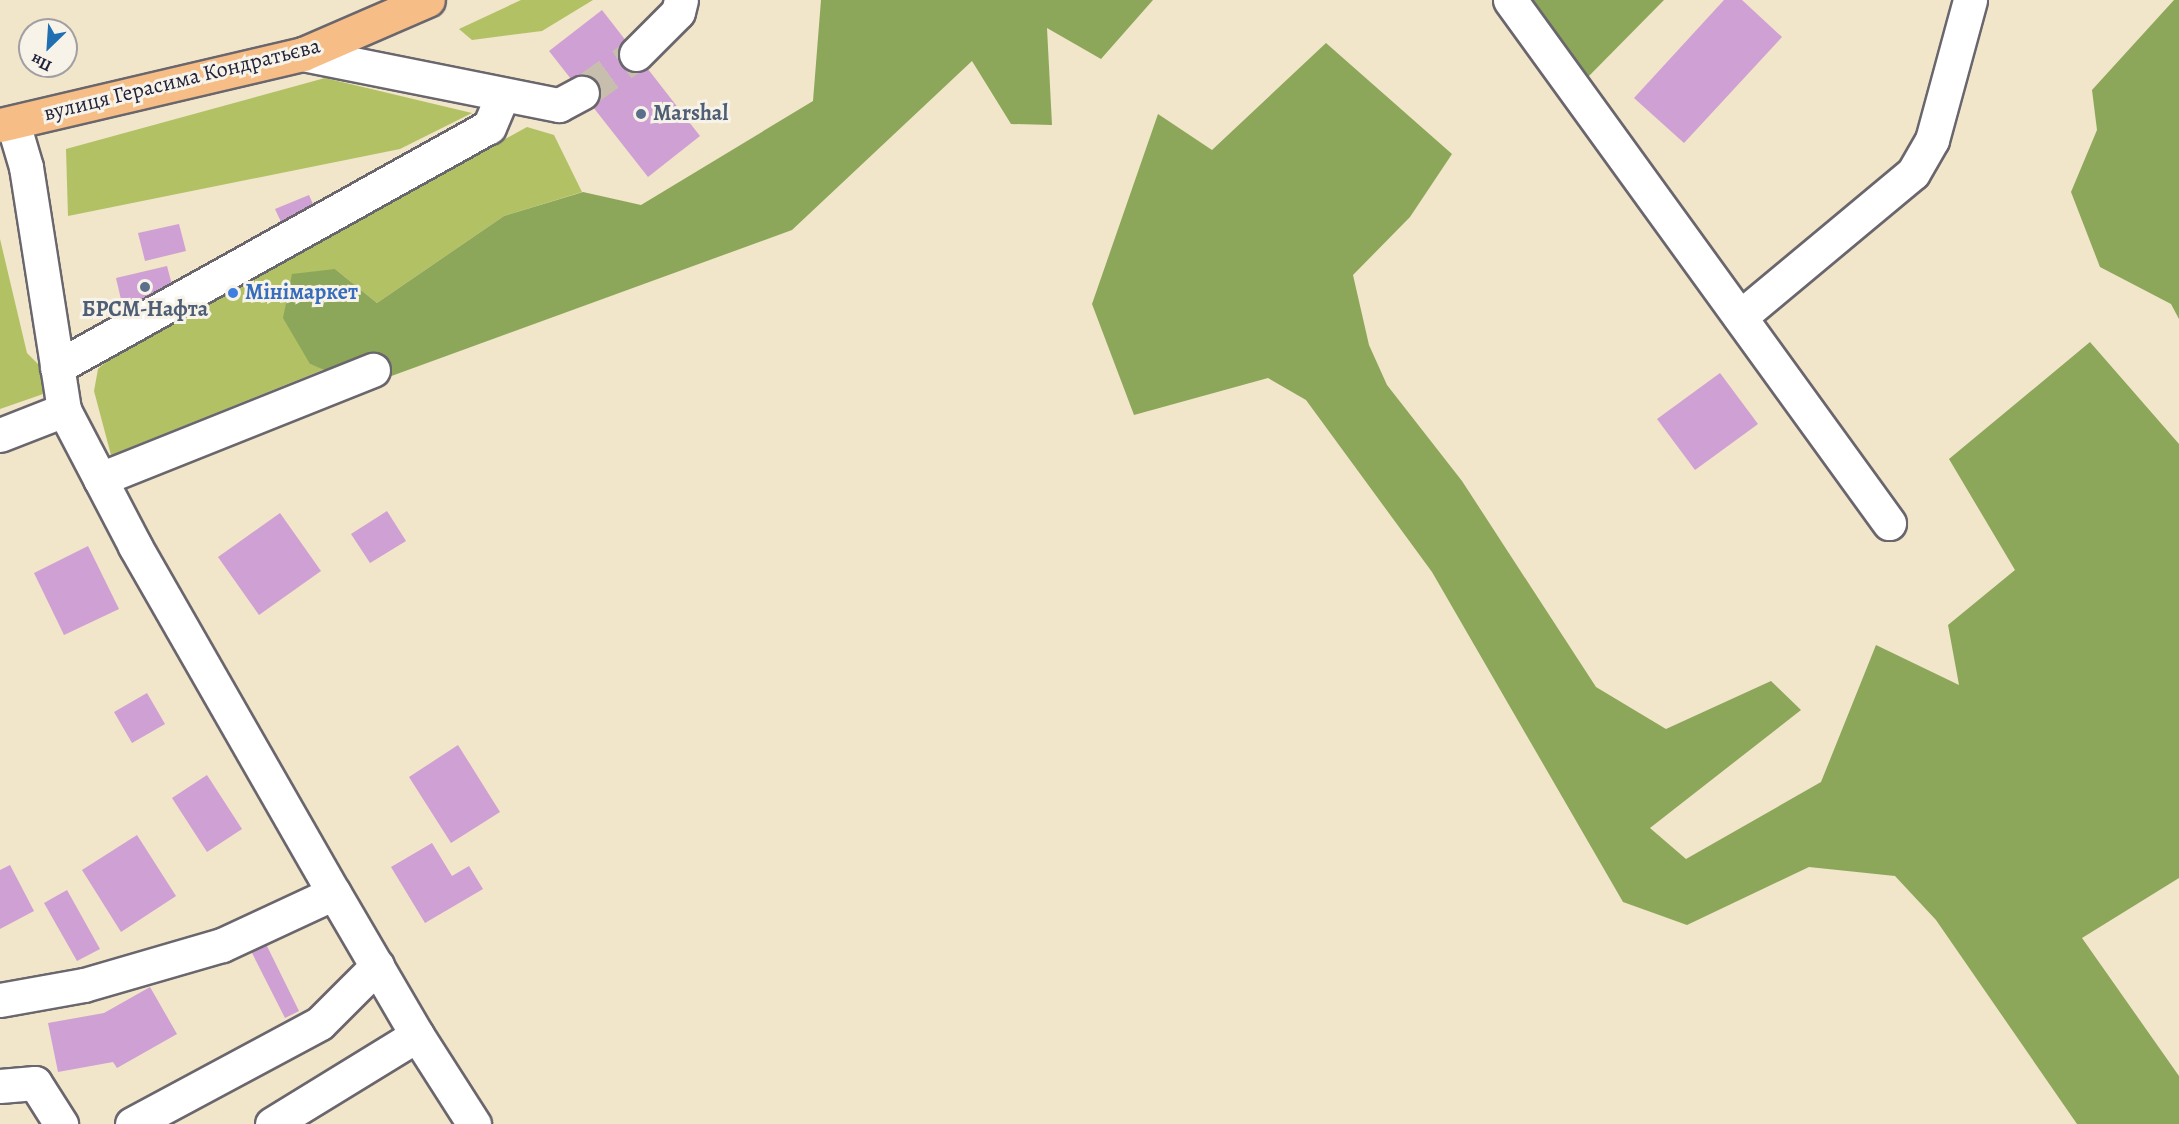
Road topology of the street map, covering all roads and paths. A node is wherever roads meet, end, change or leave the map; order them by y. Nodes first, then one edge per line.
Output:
1 (428, 0) edge
2 (681, 0) edge
3 (1510, 0) edge
4 (1970, 0) edge
5 (303, 54) junction
6 (636, 54) tunnel mouth
7 (582, 93) tunnel mouth
8 (502, 96) junction
9 (6, 124) edge
10 (1740, 317) junction
11 (57, 367) junction
12 (373, 370) dead end
13 (64, 410) junction
14 (0, 435) edge
15 (100, 479) junction
16 (1889, 523) dead end
17 (334, 893) junction
18 (376, 966) junction
19 (0, 1000) edge
20 (417, 1035) junction
21 (0, 1086) edge
22 (313, 1114) edge
23 (61, 1124) edge
24 (132, 1124) edge
25 (272, 1124) edge
26 (474, 1124) edge

1 - 5 main road, вулиця Герасима Кондратьєва
2 - 6 street
3 - 10 street
4 - 10 street
5 - 8 street
5 - 9 main road, вулиця Герасима Кондратьєва
7 - 8 street
8 - 11 street
9 - 11 street
10 - 16 street
11 - 13 street
12 - 15 street
13 - 14 street
13 - 15 street
15 - 17 street
17 - 18 street
17 - 19 street
18 - 20 street
18 - 24 street
20 - 22 street
20 - 26 street
21 - 23 street
22 - 25 street

